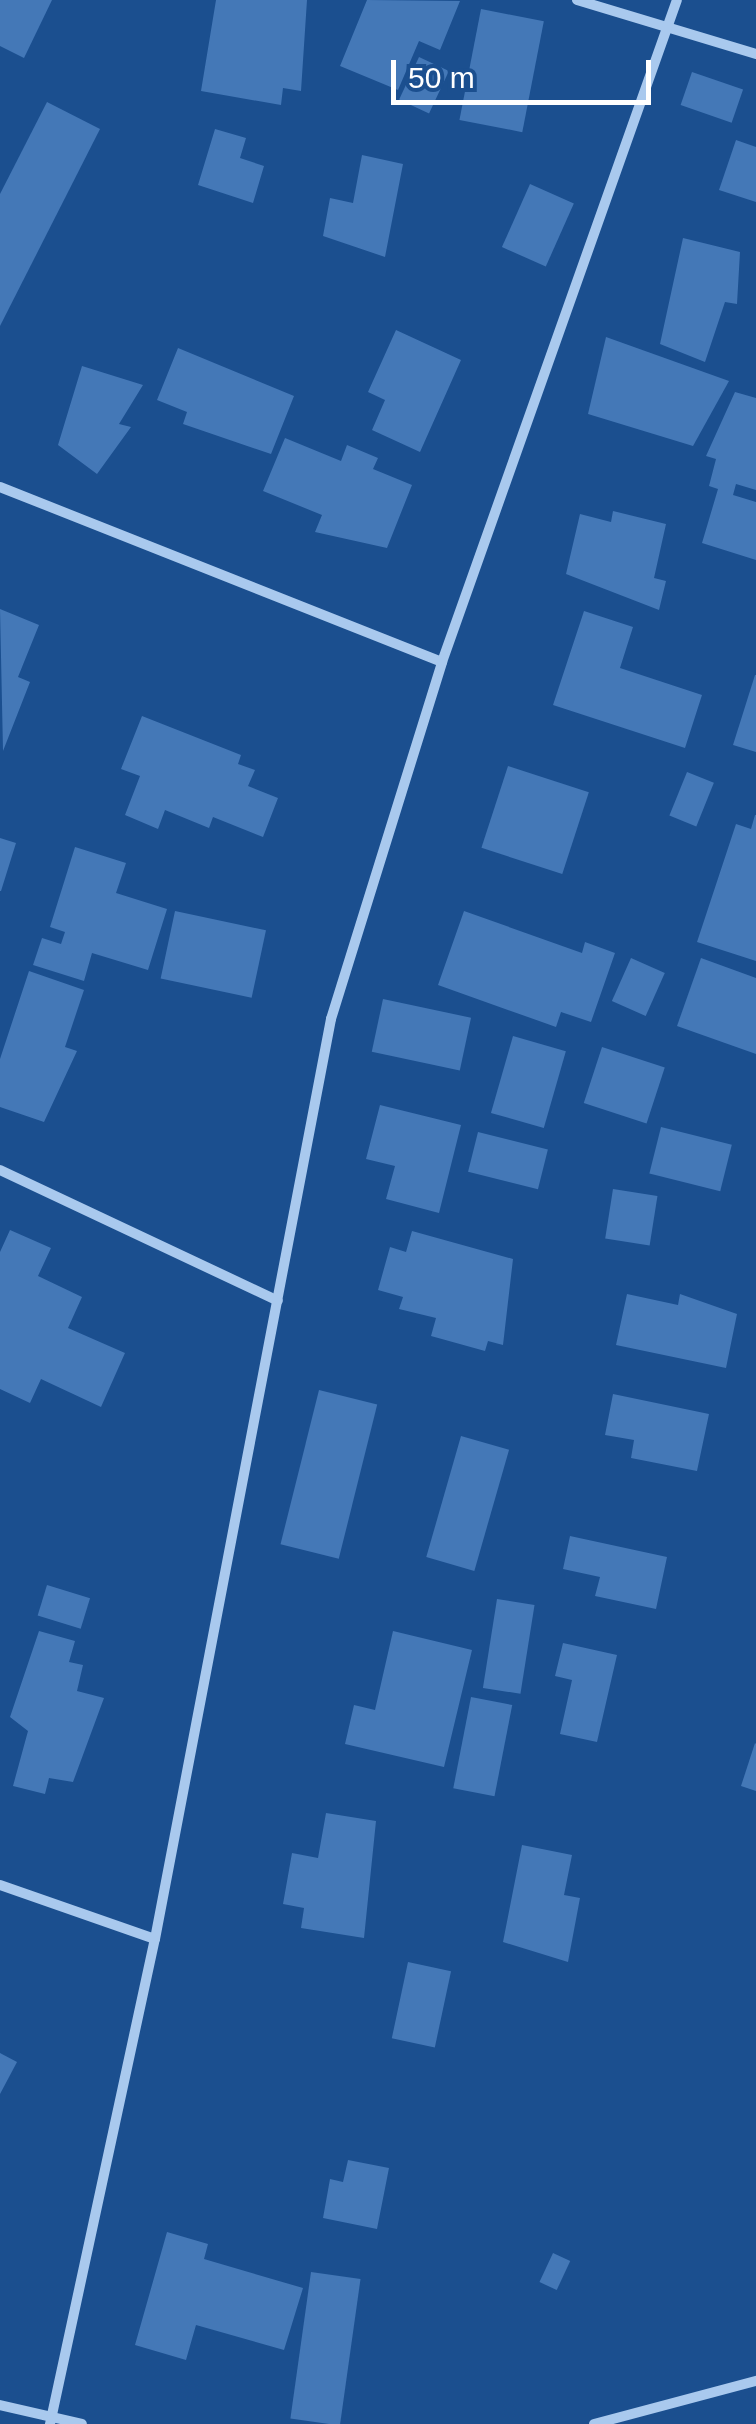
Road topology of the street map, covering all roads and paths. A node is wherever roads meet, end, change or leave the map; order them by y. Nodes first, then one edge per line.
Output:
1 (577, 0) edge
2 (677, 0) edge
3 (665, 28) junction
4 (756, 54) edge
5 (0, 487) edge
6 (442, 662) junction
7 (0, 1170) edge
8 (278, 1301) junction
9 (0, 1885) edge
10 (155, 1940) junction
11 (756, 2381) edge
12 (0, 2405) edge
13 (51, 2420) edge
14 (82, 2424) edge
15 (594, 2424) edge

1 - 3 street
2 - 3 street
3 - 4 street
3 - 6 street
5 - 6 street
6 - 8 street
7 - 8 street
8 - 10 street
9 - 10 street
10 - 13 street
11 - 15 street
12 - 13 street
13 - 14 street

